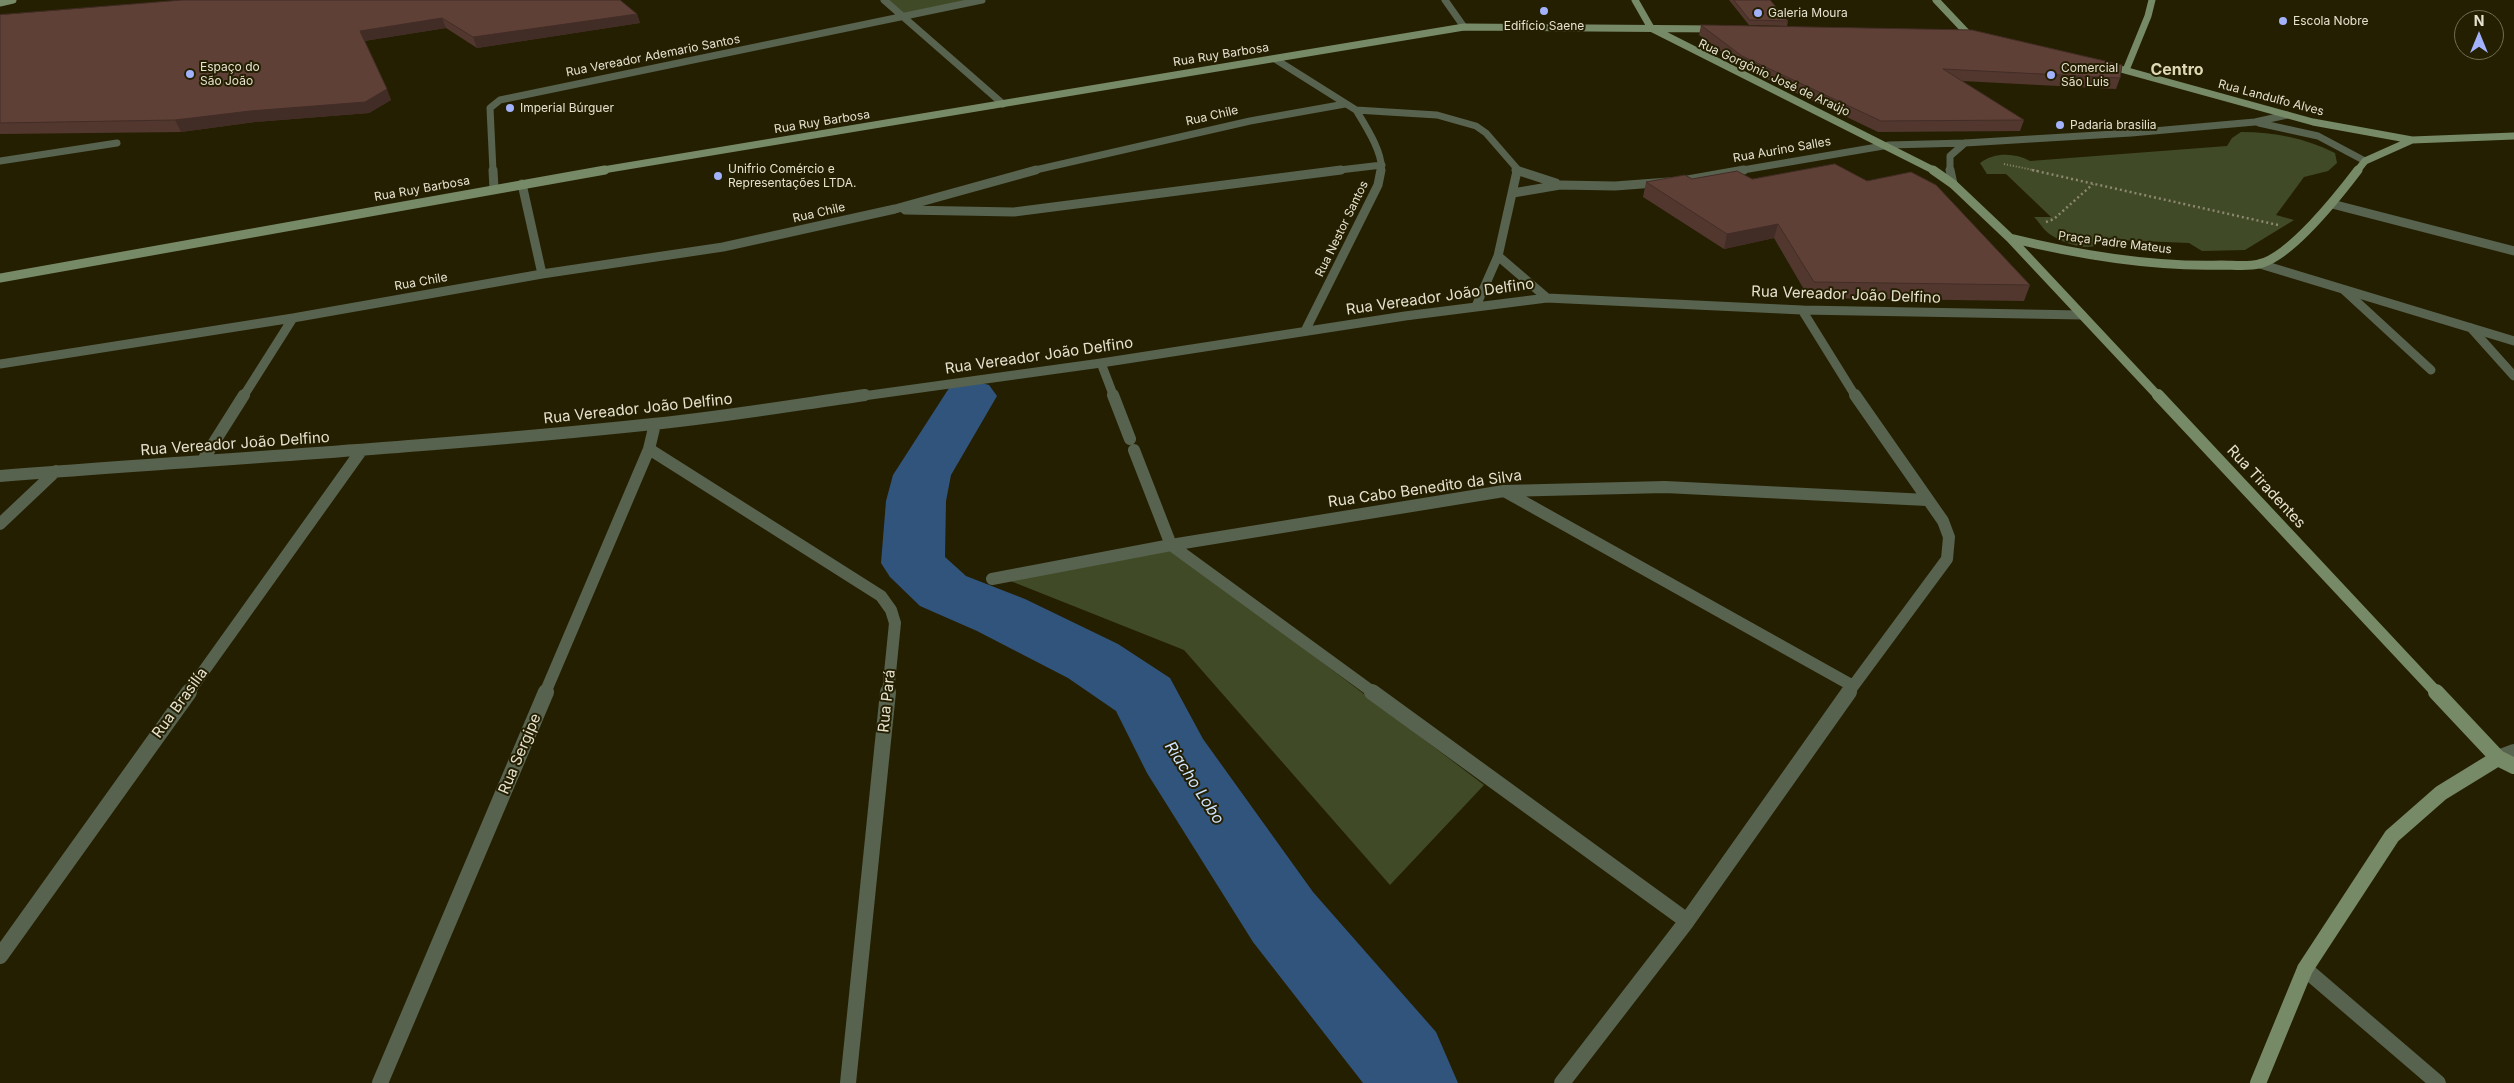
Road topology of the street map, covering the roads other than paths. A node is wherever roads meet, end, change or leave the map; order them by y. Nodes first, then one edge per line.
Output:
1 (12, 0) edge
2 (884, 0) edge
3 (982, 0) edge
4 (1445, 0) edge
5 (1635, 0) edge
6 (1936, 0) edge
7 (2152, 0) edge
8 (0, 3) edge
9 (903, 17) junction
10 (1464, 27) junction
11 (1651, 28) junction
12 (1730, 30) edge
13 (1959, 34) edge
14 (1969, 34) junction
15 (1979, 36) edge
16 (1275, 59) junction
17 (2097, 62) edge
18 (2126, 70) junction
19 (1003, 104) junction
20 (1345, 104) junction
21 (1356, 110) junction
22 (2287, 115) junction
23 (2254, 122) junction
24 (2514, 136) edge
25 (2412, 140) junction
26 (117, 143) dead end
27 (1965, 143) junction
28 (1889, 145) junction
29 (0, 161) edge
30 (2365, 161) junction
31 (1382, 165) junction
32 (1517, 171) junction
33 (522, 184) junction
34 (1953, 184) junction
35 (1560, 185) junction
36 (494, 190) junction
37 (1513, 193) junction
38 (2332, 204) junction
39 (895, 209) junction
40 (2010, 238) junction
41 (2514, 252) edge
42 (1498, 256) junction
43 (2260, 264) junction
44 (542, 274) junction
45 (0, 280) edge
46 (2344, 290) junction
47 (1547, 298) junction
48 (1476, 306) junction
49 (1802, 310) junction
50 (2082, 316) junction
51 (293, 318) junction
52 (2471, 328) junction
53 (1305, 331) junction
54 (2514, 341) edge
55 (1101, 363) junction
56 (0, 364) edge
57 (2431, 370) dead end
58 (2514, 376) edge
59 (655, 424) junction
60 (649, 449) junction
61 (361, 451) junction
62 (203, 460) junction
63 (56, 472) junction
64 (0, 476) edge
65 (1504, 491) junction
66 (1927, 500) junction
67 (0, 524) edge
68 (1171, 545) junction
69 (992, 579) dead end
70 (1853, 686) junction
71 (2514, 752) edge
72 (2498, 758) junction
73 (2514, 766) edge
74 (1687, 921) junction
75 (0, 956) edge
76 (2304, 969) junction
77 (380, 1083) edge
78 (848, 1083) edge
79 (1562, 1083) edge
80 (2258, 1083) edge
81 (2438, 1083) edge

1 - 8 street
2 - 9 street
3 - 9 street
4 - 10 street
5 - 11 street
6 - 14 street
7 - 18 street
9 - 19 street
9 - 36 street, Rua Vereador Ademario Santos
10 - 11 street, Rua Ruy Barbosa
10 - 16 street, Rua Ruy Barbosa
11 - 12 street
11 - 28 street, Rua Gorgônio José de Araújo
13 - 14 street
14 - 15 street
16 - 19 street, Rua Ruy Barbosa
16 - 20 street
17 - 18 street, Rua Landulfo Alves
18 - 22 street, Rua Landulfo Alves
19 - 33 street, Rua Ruy Barbosa
20 - 21 street
20 - 39 street, Rua Chile
21 - 31 street, Rua Nestor Santos
21 - 32 street
22 - 23 street
22 - 25 street, Rua Landulfo Alves
23 - 27 street
23 - 30 street
24 - 25 street
25 - 30 street
26 - 29 street
27 - 28 street
27 - 34 street
28 - 34 street, Praça Padre Mateus
28 - 35 street, Rua Aurino Salles
30 - 38 street, Praça Padre Mateus
31 - 39 street
31 - 53 street, Rua Nestor Santos
32 - 35 street, Rua Aurino Salles
32 - 37 street
33 - 36 street, Rua Ruy Barbosa
33 - 44 street
34 - 40 street, Praça Padre Mateus
35 - 37 street, Rua Aurino Salles
36 - 45 street, Rua Ruy Barbosa
37 - 42 street
38 - 41 street
38 - 43 street, Praça Padre Mateus
39 - 44 street, Rua Chile
40 - 43 street, Praça Padre Mateus
40 - 50 street, Rua Tiradentes
42 - 47 street
42 - 48 street
43 - 46 street
44 - 51 street, Rua Chile
46 - 52 street
46 - 57 street
47 - 48 street, Rua Vereador João Delfino
47 - 49 street, Rua Vereador João Delfino
48 - 53 street, Rua Vereador João Delfino
49 - 50 street, Rua Vereador João Delfino
49 - 66 street
50 - 72 street, Rua Tiradentes
51 - 56 street, Rua Chile
51 - 62 street
52 - 54 street
52 - 58 street
53 - 55 street, Rua Vereador João Delfino
55 - 59 street, Rua Vereador João Delfino
55 - 68 street
59 - 60 street, Rua Sergipe
59 - 61 street, Rua Vereador João Delfino
60 - 77 street, Rua Sergipe
60 - 78 street, Rua Pará
61 - 62 street, Rua Vereador João Delfino
61 - 75 street, Rua Brasilía
62 - 63 street, Rua Vereador João Delfino
63 - 64 street, Rua Vereador João Delfino
63 - 67 street
65 - 66 street, Rua Cabo Benedito da Silva
65 - 68 street, Rua Cabo Benedito da Silva
65 - 70 street
66 - 70 street
68 - 69 street, Rua Cabo Benedito da Silva
68 - 74 street
70 - 74 street
71 - 72 street
72 - 73 street
72 - 76 street
74 - 79 street
76 - 80 street
76 - 81 street

